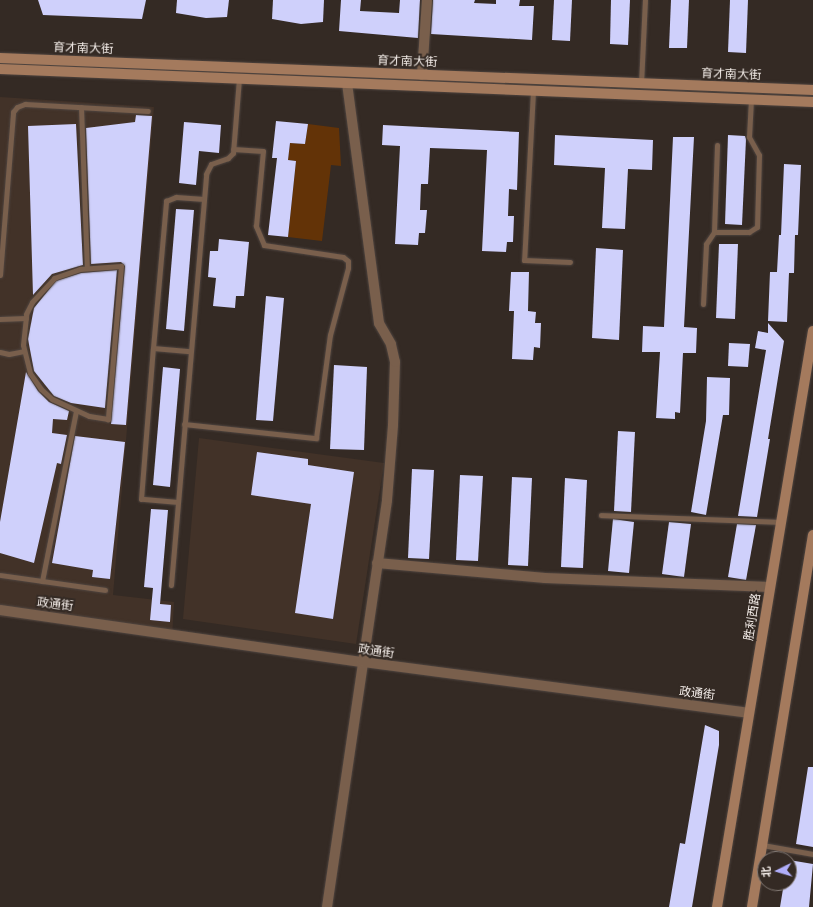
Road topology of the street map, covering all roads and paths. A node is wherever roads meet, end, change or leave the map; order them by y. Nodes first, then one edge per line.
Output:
1 (426, 0) edge
2 (645, 0) edge
3 (0, 58) edge
4 (0, 69) edge
5 (422, 75) junction
6 (239, 79) junction
7 (347, 84) junction
8 (641, 84) junction
9 (813, 90) edge
10 (532, 91) junction
11 (751, 100) junction
12 (813, 102) edge
13 (81, 107) junction
14 (148, 111) dead end
15 (717, 145) dead end
16 (233, 149) junction
17 (204, 199) junction
18 (714, 232) junction
19 (570, 262) dead end
20 (87, 268) junction
21 (0, 275) edge
22 (703, 304) dead end
23 (26, 318) junction
24 (0, 319) edge
25 (813, 331) edge
26 (153, 348) junction
27 (24, 351) junction
28 (0, 352) edge
29 (190, 352) junction
30 (76, 411) junction
31 (184, 424) junction
32 (178, 502) junction
33 (600, 515) dead end
34 (780, 522) junction
35 (813, 535) edge
36 (377, 564) junction
37 (0, 575) edge
38 (42, 581) junction
39 (171, 584) dead end
40 (770, 587) junction
41 (105, 590) dead end
42 (0, 610) edge
43 (363, 662) junction
44 (749, 713) junction
45 (762, 845) junction
46 (813, 854) edge
47 (327, 907) edge
48 (717, 907) edge
49 (752, 907) edge

1 - 5 street
2 - 8 lane
3 - 5 main road, 育才南大街
4 - 6 main road, 育才南大街
5 - 8 main road, 育才南大街
6 - 7 main road, 育才南大街
6 - 16 lane
7 - 10 main road, 育才南大街
7 - 36 street
8 - 9 main road, 育才南大街
10 - 11 main road, 育才南大街
10 - 19 lane
11 - 12 main road, 育才南大街
11 - 18 lane
13 - 14 lane
13 - 20 lane
13 - 21 lane
15 - 18 lane
16 - 17 lane
16 - 31 lane
17 - 26 lane
17 - 29 lane
18 - 22 lane
20 - 23 lane
20 - 30 lane
23 - 24 lane
23 - 27 lane
25 - 34 main road, 胜利西路
26 - 29 lane
26 - 32 lane
27 - 28 lane
27 - 30 lane
29 - 31 lane
30 - 38 lane
31 - 32 lane
32 - 39 lane
33 - 34 lane
34 - 40 main road, 胜利西路
35 - 45 main road
36 - 40 street
36 - 43 street
37 - 38 lane
38 - 41 lane
40 - 44 main road, 胜利西路
42 - 43 street, 政通街
43 - 44 street, 政通街
43 - 47 street
44 - 48 main road, 胜利西路
45 - 46 lane
45 - 49 main road

